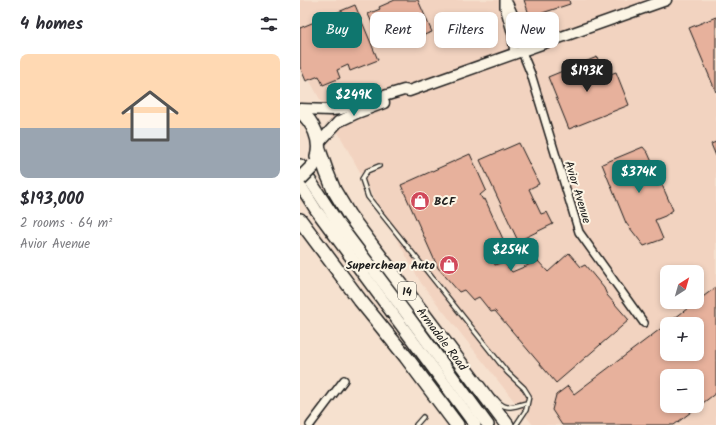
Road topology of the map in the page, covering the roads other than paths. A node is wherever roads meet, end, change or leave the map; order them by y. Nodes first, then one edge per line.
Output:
1 (504, 0) edge
2 (666, 0) edge
3 (513, 12) edge
4 (559, 38) edge
5 (532, 48) edge
6 (518, 53) junction
7 (409, 91) junction
8 (300, 110) edge
9 (318, 147) junction
10 (306, 166) edge
11 (379, 166) dead end
12 (300, 179) edge
13 (300, 185) edge
14 (300, 220) edge
15 (644, 322) dead end
16 (344, 380) dead end
17 (492, 395) dead end
18 (527, 403) junction
19 (423, 417) dead end
20 (310, 425) edge
21 (416, 425) edge
22 (457, 425) edge
23 (475, 425) edge
24 (488, 425) edge
25 (507, 425) edge
26 (516, 425) edge

1 - 3 street
1 - 6 street, Avior Avenue
2 - 4 main road
5 - 6 main road
6 - 7 main road
6 - 15 street, Avior Avenue
7 - 8 main road
7 - 9 main road
8 - 9 highway, 14
9 - 10 highway
9 - 25 highway, Armadale Road / 14
10 - 12 highway, bridge
10 - 24 main road, Armadale Road
11 - 18 lane
13 - 23 main road, Armadale Road
14 - 22 highway
16 - 20 street
17 - 18 lane
18 - 26 lane
19 - 21 lane

